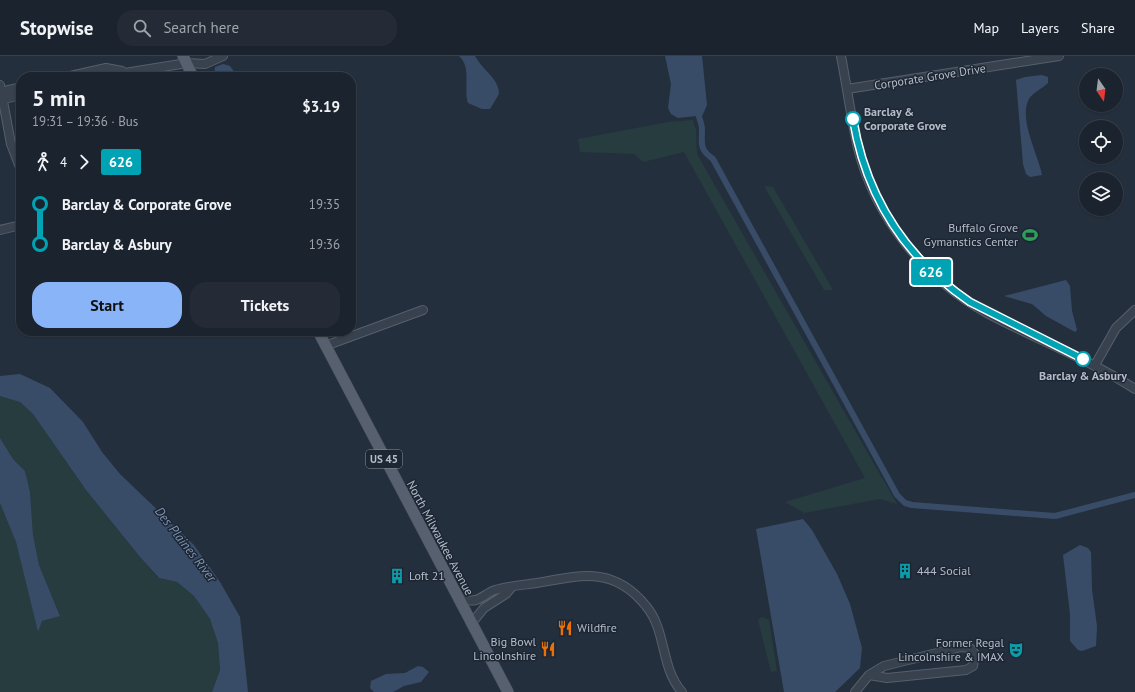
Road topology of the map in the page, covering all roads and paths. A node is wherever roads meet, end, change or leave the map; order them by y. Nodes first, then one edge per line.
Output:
1 (223, 56) edge
2 (841, 56) edge
3 (1059, 56) edge
4 (188, 58) edge
5 (92, 72) edge
6 (127, 72) joint
7 (192, 72) edge
8 (16, 88) edge
9 (847, 90) junction
10 (1, 93) edge
11 (16, 94) edge
12 (16, 157) edge
13 (16, 226) edge
14 (0, 230) edge
15 (423, 310) dead end
16 (1135, 310) edge
17 (356, 335) edge
18 (321, 336) edge
19 (353, 336) edge
20 (326, 346) junction
21 (1095, 366) junction
22 (1135, 389) edge
23 (511, 588) junction
24 (458, 599) junction
25 (471, 624) junction
26 (869, 675) junction
27 (508, 692) edge
28 (682, 692) edge
29 (855, 692) edge

1 - 4 street
2 - 9 street
3 - 9 street, Corporate Grove Drive
4 - 6 street
4 - 7 main road
5 - 6 street
8 - 10 street
9 - 21 street
10 - 11 street
10 - 12 street
13 - 14 street
15 - 17 street
16 - 21 street
18 - 20 main road, North Milwaukee Avenue / US 45
19 - 20 street
20 - 24 main road, North Milwaukee Avenue / US 45
21 - 22 street
23 - 24 street
23 - 25 street
23 - 28 street
24 - 25 main road, North Milwaukee Avenue / US 45
25 - 27 main road, North Milwaukee Avenue / US 45
26 - 26 street
26 - 29 street

